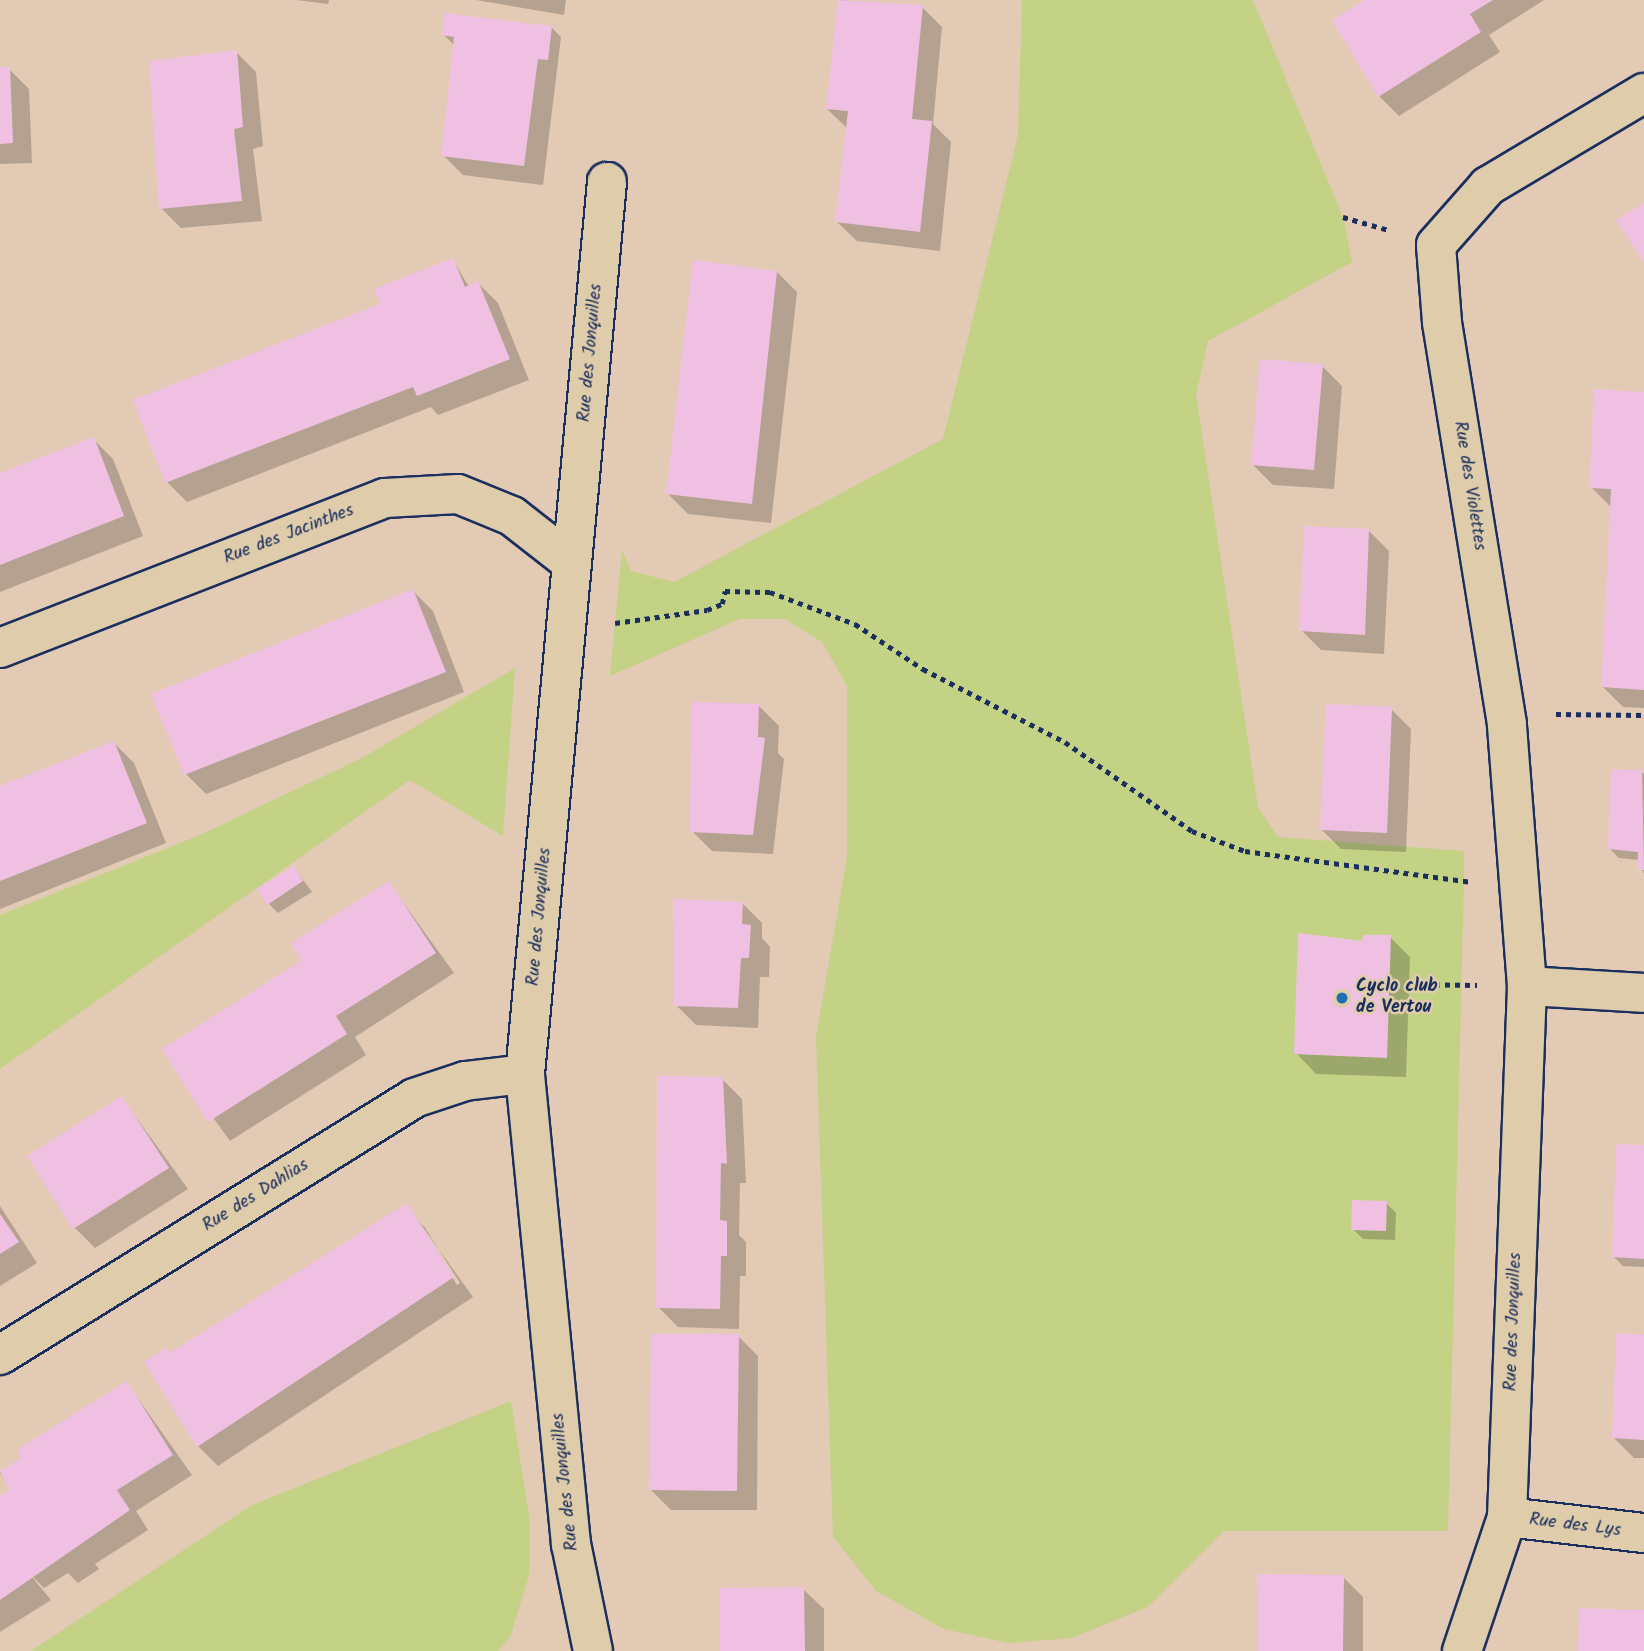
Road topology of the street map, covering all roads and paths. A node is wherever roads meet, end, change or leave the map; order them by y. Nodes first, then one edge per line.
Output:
1 (1644, 93) edge
2 (607, 182) dead end
3 (572, 563) junction
4 (567, 616) junction
5 (0, 648) edge
6 (1644, 715) edge
7 (1507, 724) junction
8 (1523, 875) junction
9 (1405, 984) dead end
10 (1527, 986) junction
11 (1644, 993) edge
12 (525, 1074) junction
13 (0, 1355) edge
14 (1507, 1517) junction
15 (1644, 1533) edge
16 (590, 1650) edge
17 (1462, 1651) edge

1 - 7 street, Rue des Violettes
2 - 3 street, Rue des Jonquilles
3 - 4 street, Rue des Jonquilles
3 - 5 street, Rue des Jacinthes
4 - 8 path
4 - 12 street, Rue des Jonquilles
6 - 7 path
7 - 8 street, Rue des Violettes
8 - 10 street, Rue des Violettes
9 - 10 path
10 - 11 street
10 - 14 street, Rue des Jonquilles
12 - 13 street, Rue des Dahlias
12 - 16 street, Rue des Jonquilles
14 - 15 street, Rue des Lys
14 - 17 street, Rue des Jonquilles

